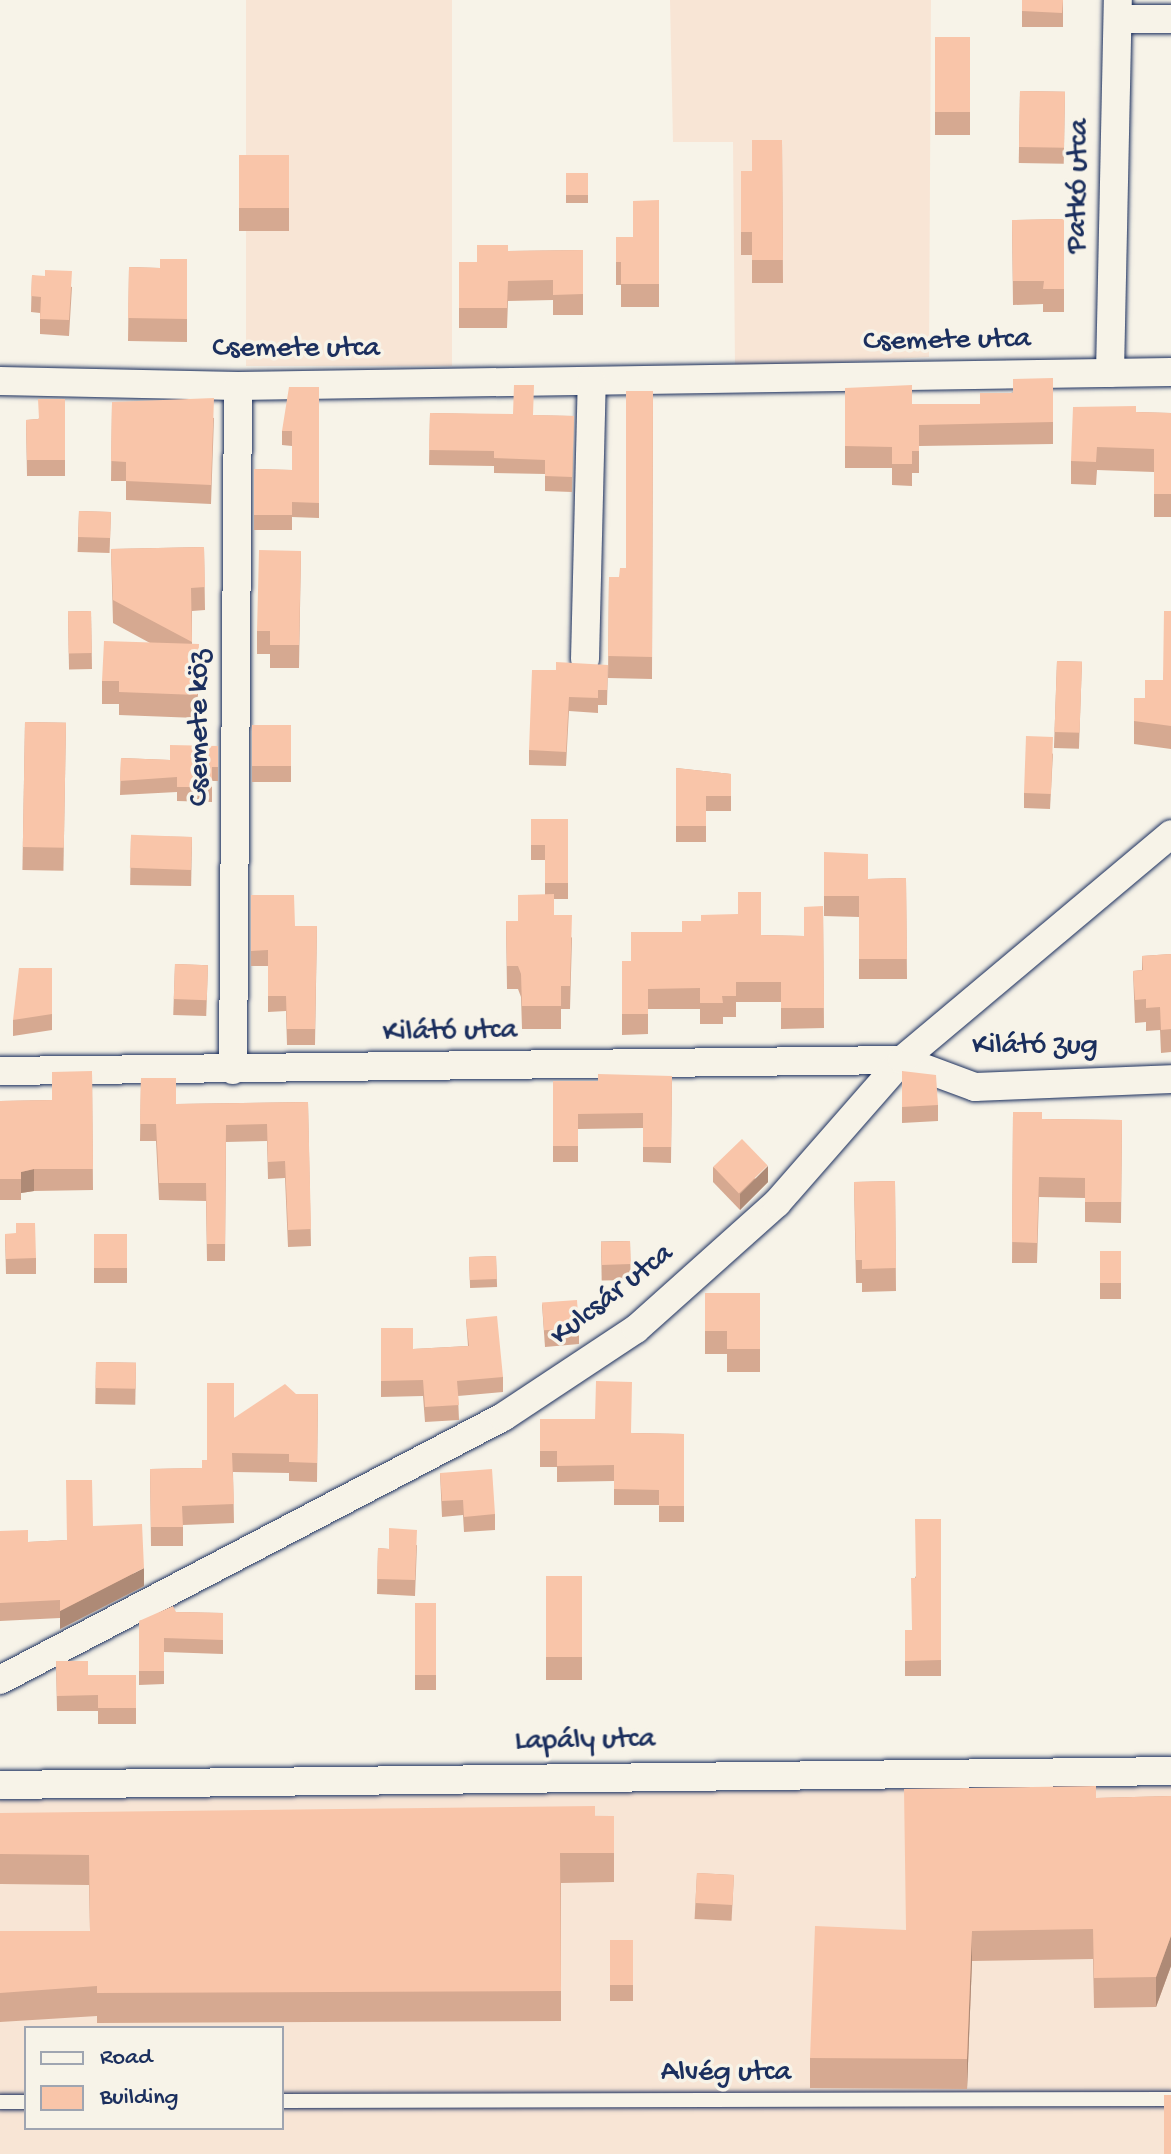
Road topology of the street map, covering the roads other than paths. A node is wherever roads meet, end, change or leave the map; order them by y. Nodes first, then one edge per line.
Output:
1 (1118, 10) edge
2 (1171, 19) edge
3 (1171, 372) edge
4 (1110, 373) junction
5 (0, 381) edge
6 (592, 382) junction
7 (238, 386) junction
8 (585, 659) dead end
9 (1171, 834) edge
10 (902, 1060) junction
11 (233, 1070) junction
12 (0, 1071) edge
13 (1171, 1079) edge
14 (0, 1680) edge
15 (1171, 1771) edge
16 (0, 1785) edge
17 (1171, 2099) edge
18 (284, 2101) edge
19 (0, 2102) edge
20 (24, 2102) edge

1 - 2 street
1 - 4 street, Patkó utca
3 - 4 street, Csemete utca
4 - 6 street, Csemete utca
5 - 7 street, Csemete utca
6 - 7 street, Csemete utca
6 - 8 street
7 - 11 street, Csemete köz
9 - 10 street, Kulcsár utca
10 - 11 street, Kilátó utca
10 - 13 street, Kilátó zug
10 - 14 street, Kulcsár utca
11 - 12 street, Kilátó utca
15 - 16 street, Lapály utca
17 - 18 lane, Alvég utca
19 - 20 lane

